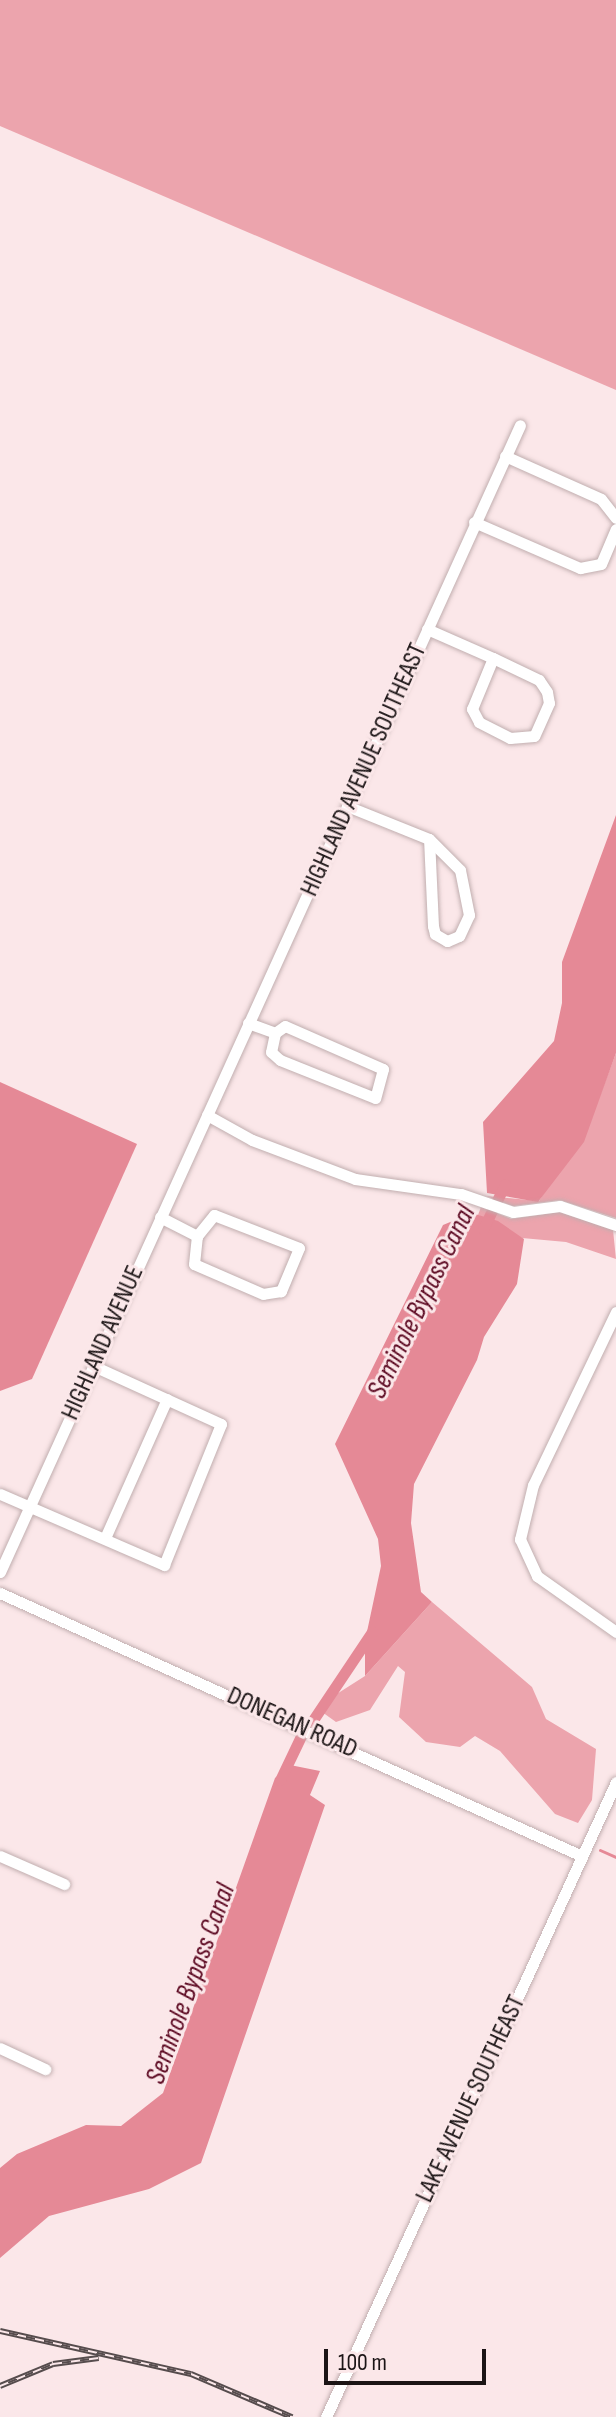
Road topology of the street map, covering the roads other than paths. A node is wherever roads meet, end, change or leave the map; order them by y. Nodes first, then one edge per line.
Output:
1 (520, 425) dead end
2 (505, 456) junction
3 (616, 518) edge
4 (474, 522) junction
5 (616, 529) edge
6 (427, 629) junction
7 (493, 658) junction
8 (347, 806) junction
9 (429, 839) junction
10 (248, 1023) junction
11 (275, 1033) junction
12 (207, 1115) junction
13 (160, 1217) junction
14 (616, 1225) edge
15 (197, 1236) junction
16 (616, 1312) edge
17 (94, 1366) junction
18 (167, 1399) junction
19 (0, 1494) edge
20 (30, 1507) junction
21 (105, 1538) junction
22 (0, 1572) edge
23 (0, 1593) edge
24 (616, 1632) edge
25 (616, 1782) edge
26 (0, 1856) edge
27 (582, 1856) junction
28 (64, 1884) dead end
29 (0, 2048) edge
30 (45, 2069) dead end
31 (326, 2417) edge

1 - 2 street, HIGHLAND AVENUE SOUTHEAST
2 - 3 street
2 - 4 street, HIGHLAND AVENUE SOUTHEAST
4 - 5 street
4 - 6 street, HIGHLAND AVENUE SOUTHEAST
6 - 7 street
6 - 8 street, HIGHLAND AVENUE SOUTHEAST
7 - 7 street
8 - 9 street
8 - 10 street, HIGHLAND AVENUE SOUTHEAST
9 - 9 street
10 - 11 street
10 - 12 street, HIGHLAND AVENUE SOUTHEAST
11 - 11 street
12 - 13 street, HIGHLAND AVENUE
12 - 14 street
13 - 15 street
13 - 17 street, HIGHLAND AVENUE
15 - 15 street
16 - 24 street
17 - 18 street
17 - 20 street, HIGHLAND AVENUE
18 - 21 street
18 - 21 street
19 - 20 street
20 - 21 street
20 - 22 street, HIGHLAND AVENUE
23 - 27 street, DONEGAN ROAD
25 - 27 street, LAKE AVENUE SOUTHEAST
26 - 28 street
27 - 31 street, LAKE AVENUE SOUTHEAST
29 - 30 street

